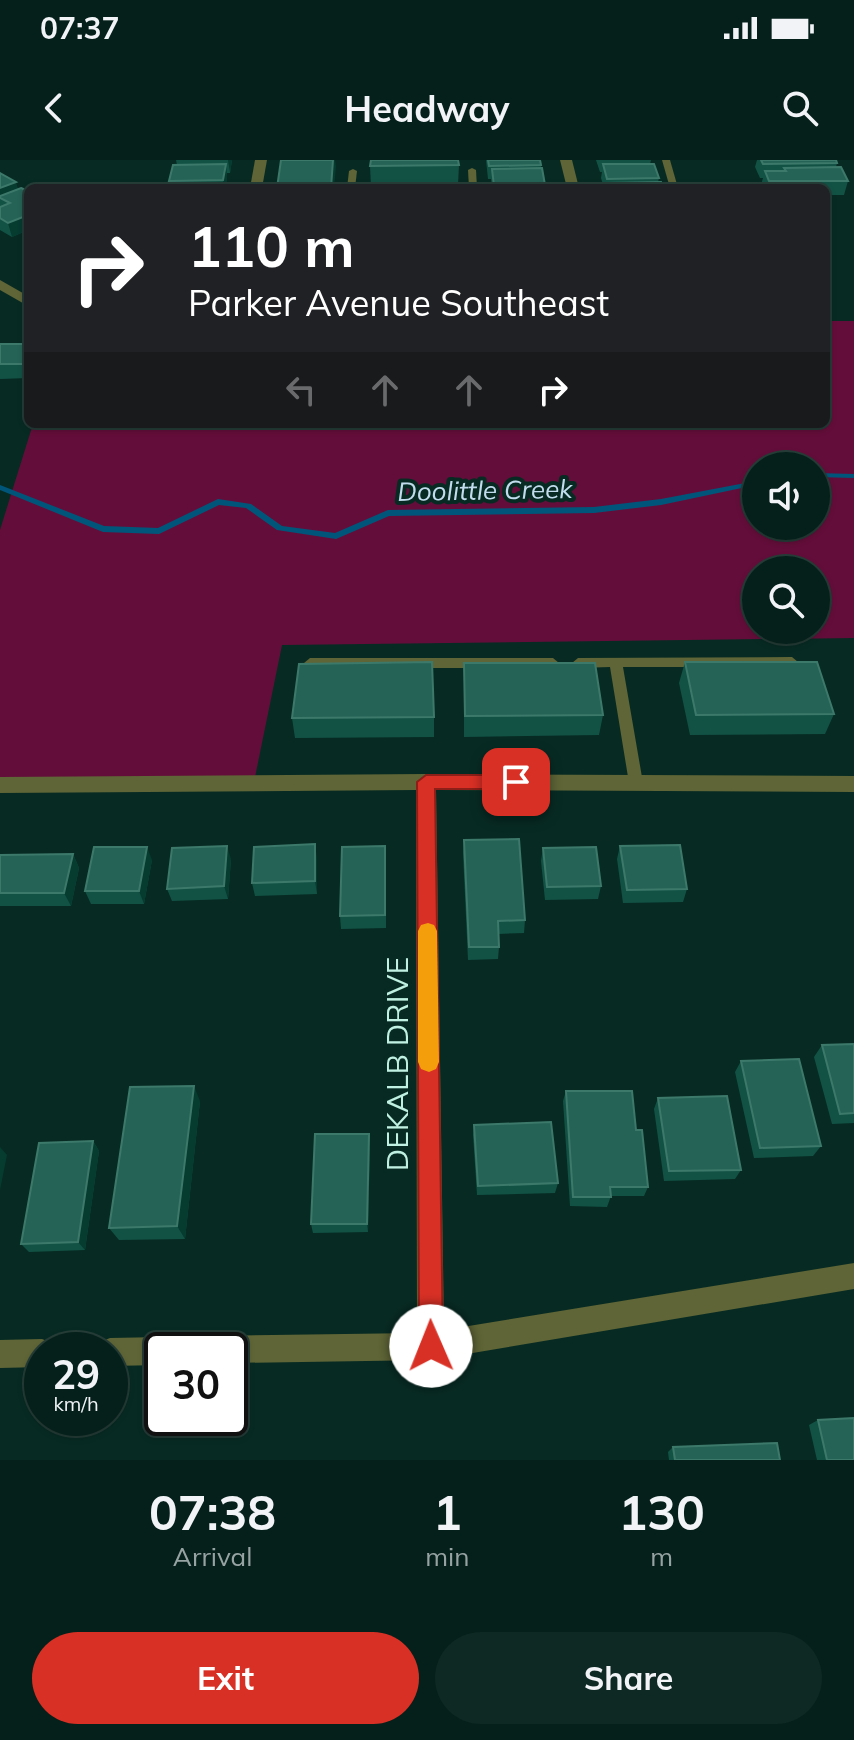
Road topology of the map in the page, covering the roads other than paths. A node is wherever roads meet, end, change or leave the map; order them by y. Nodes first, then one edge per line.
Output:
1 (261, 160) edge
2 (566, 160) edge
3 (666, 160) edge
4 (472, 170) dead end
5 (353, 171) dead end
6 (257, 184) edge
7 (351, 184) edge
8 (473, 184) edge
9 (572, 184) edge
10 (673, 184) edge
11 (0, 284) edge
12 (24, 299) edge
13 (792, 662) edge
14 (310, 663) edge
15 (616, 663) junction
16 (426, 782) junction
17 (636, 783) junction
18 (854, 784) edge
19 (0, 785) edge
20 (854, 1276) edge
21 (431, 1346) junction
22 (248, 1349) edge
23 (24, 1353) edge
24 (0, 1354) edge

1 - 6 street
2 - 9 street
3 - 10 lane
4 - 8 lane
5 - 7 lane
11 - 12 street
13 - 15 lane
14 - 15 lane
15 - 17 lane
16 - 17 street
16 - 19 street
16 - 21 street, DEKALB DRIVE
17 - 18 street
20 - 21 street
21 - 22 street
23 - 24 street

